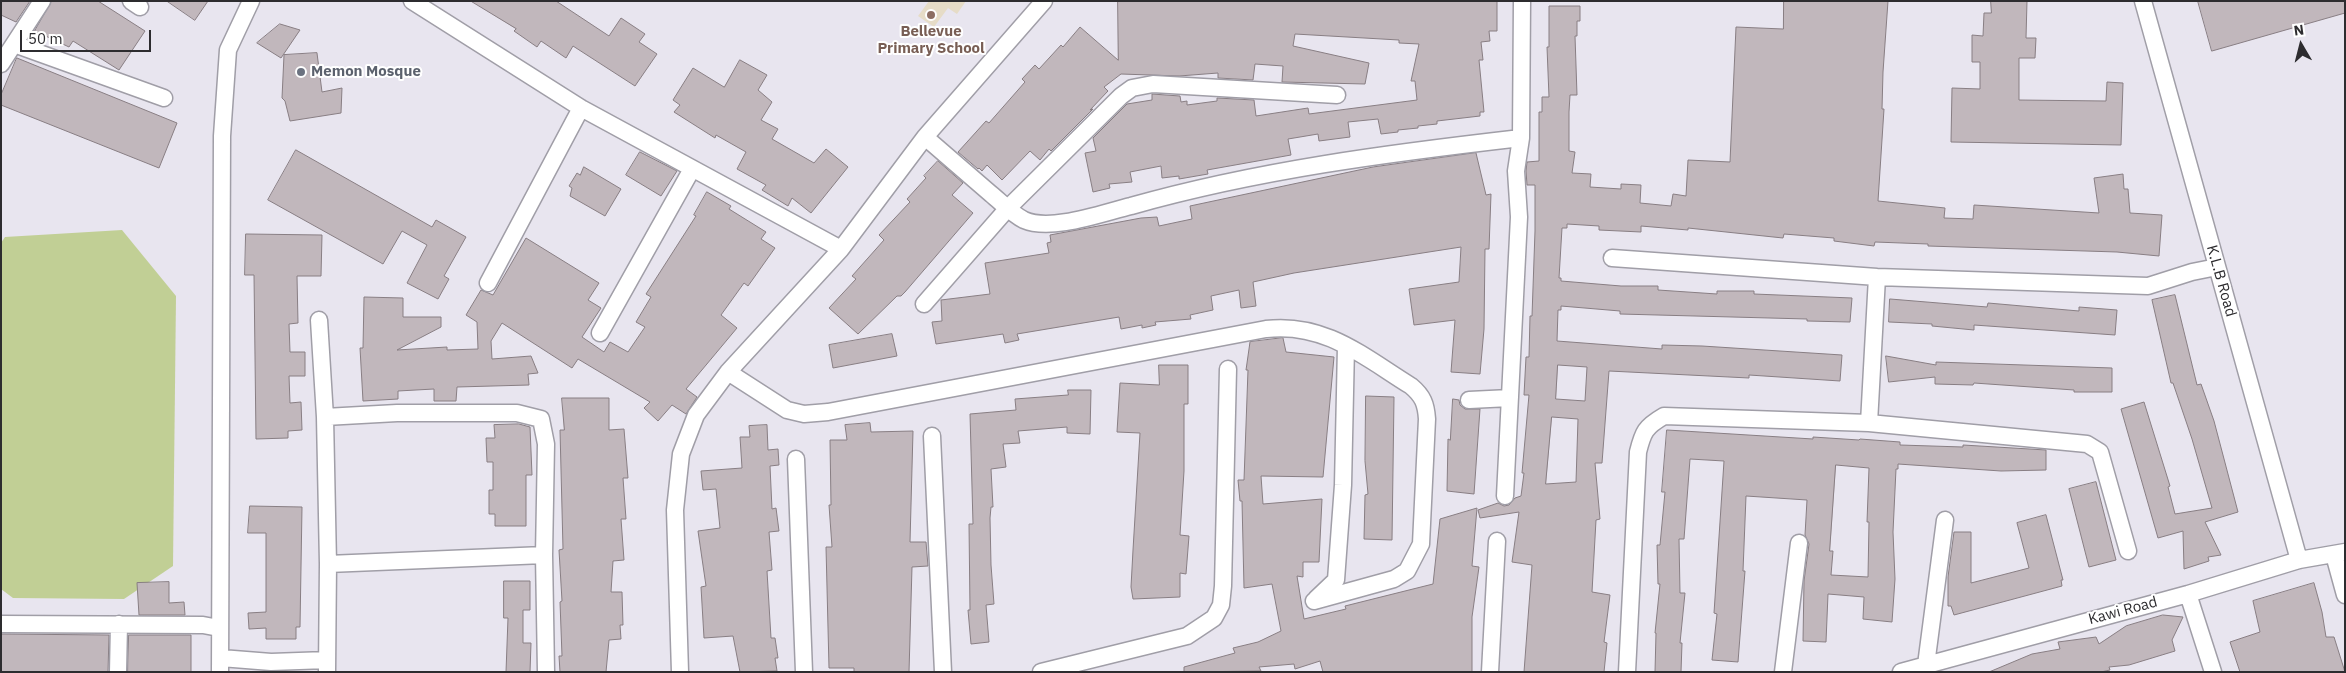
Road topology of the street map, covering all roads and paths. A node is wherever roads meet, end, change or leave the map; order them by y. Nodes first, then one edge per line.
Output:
1 (42, 1) edge
2 (251, 1) edge
3 (412, 1) edge
4 (1044, 1) edge
5 (1522, 1) edge
6 (2143, 1) edge
7 (14, 44) junction
8 (1, 64) edge
9 (1337, 95) dead end
10 (164, 98) dead end
11 (581, 108) junction
12 (925, 137) junction
13 (1521, 138) junction
14 (692, 169) junction
15 (1008, 208) junction
16 (841, 249) junction
17 (1612, 258) dead end
18 (2217, 267) junction
19 (1877, 277) junction
20 (488, 283) dead end
21 (924, 304) dead end
22 (318, 320) dead end
23 (600, 333) dead end
24 (1346, 346) junction
25 (1228, 369) dead end
26 (728, 372) junction
27 (1510, 398) junction
28 (1469, 400) dead end
29 (325, 416) junction
30 (1868, 423) junction
31 (932, 436) dead end
32 (796, 459) dead end
33 (1505, 496) dead end
34 (1945, 520) dead end
35 (1497, 542) dead end
36 (1799, 543) dead end
37 (2128, 551) dead end
38 (2339, 554) edge
39 (544, 555) junction
40 (2299, 560) junction
41 (328, 564) junction
42 (2188, 594) junction
43 (2345, 595) edge
44 (1, 624) edge
45 (118, 624) junction
46 (219, 628) junction
47 (220, 665) edge
48 (1926, 665) junction
49 (327, 666) edge
50 (118, 672) edge
51 (546, 672) edge
52 (680, 672) edge
53 (804, 672) edge
54 (943, 672) edge
55 (1041, 672) edge
56 (1490, 672) edge
57 (1627, 672) edge
58 (1783, 672) edge
59 (1901, 672) edge
60 (2213, 672) edge

1 - 7 street
2 - 46 street
3 - 11 street
4 - 12 street
5 - 13 street
6 - 18 street, K.L.B Road
7 - 8 street
7 - 10 street
9 - 15 street
11 - 14 street
11 - 20 street
12 - 15 street
12 - 16 street
13 - 15 street
13 - 27 street
14 - 16 street
14 - 23 street
15 - 21 street
16 - 26 street
17 - 19 street
18 - 19 street
18 - 40 street, K.L.B Road
19 - 30 street
22 - 29 street
24 - 24 street
24 - 26 street
25 - 55 street
26 - 52 street
27 - 28 street
27 - 33 street
29 - 39 street
29 - 41 street
30 - 37 street
30 - 57 street
31 - 54 street
32 - 53 street
34 - 48 street
35 - 56 street
36 - 58 street
38 - 40 street, Kawi Road
38 - 43 street
39 - 41 street
39 - 51 street
40 - 42 street, Kawi Road
41 - 49 street
42 - 48 street, Kawi Road
42 - 60 street
44 - 45 street
45 - 46 street
45 - 50 street
46 - 47 street
47 - 49 street
48 - 59 street, Kawi Road

